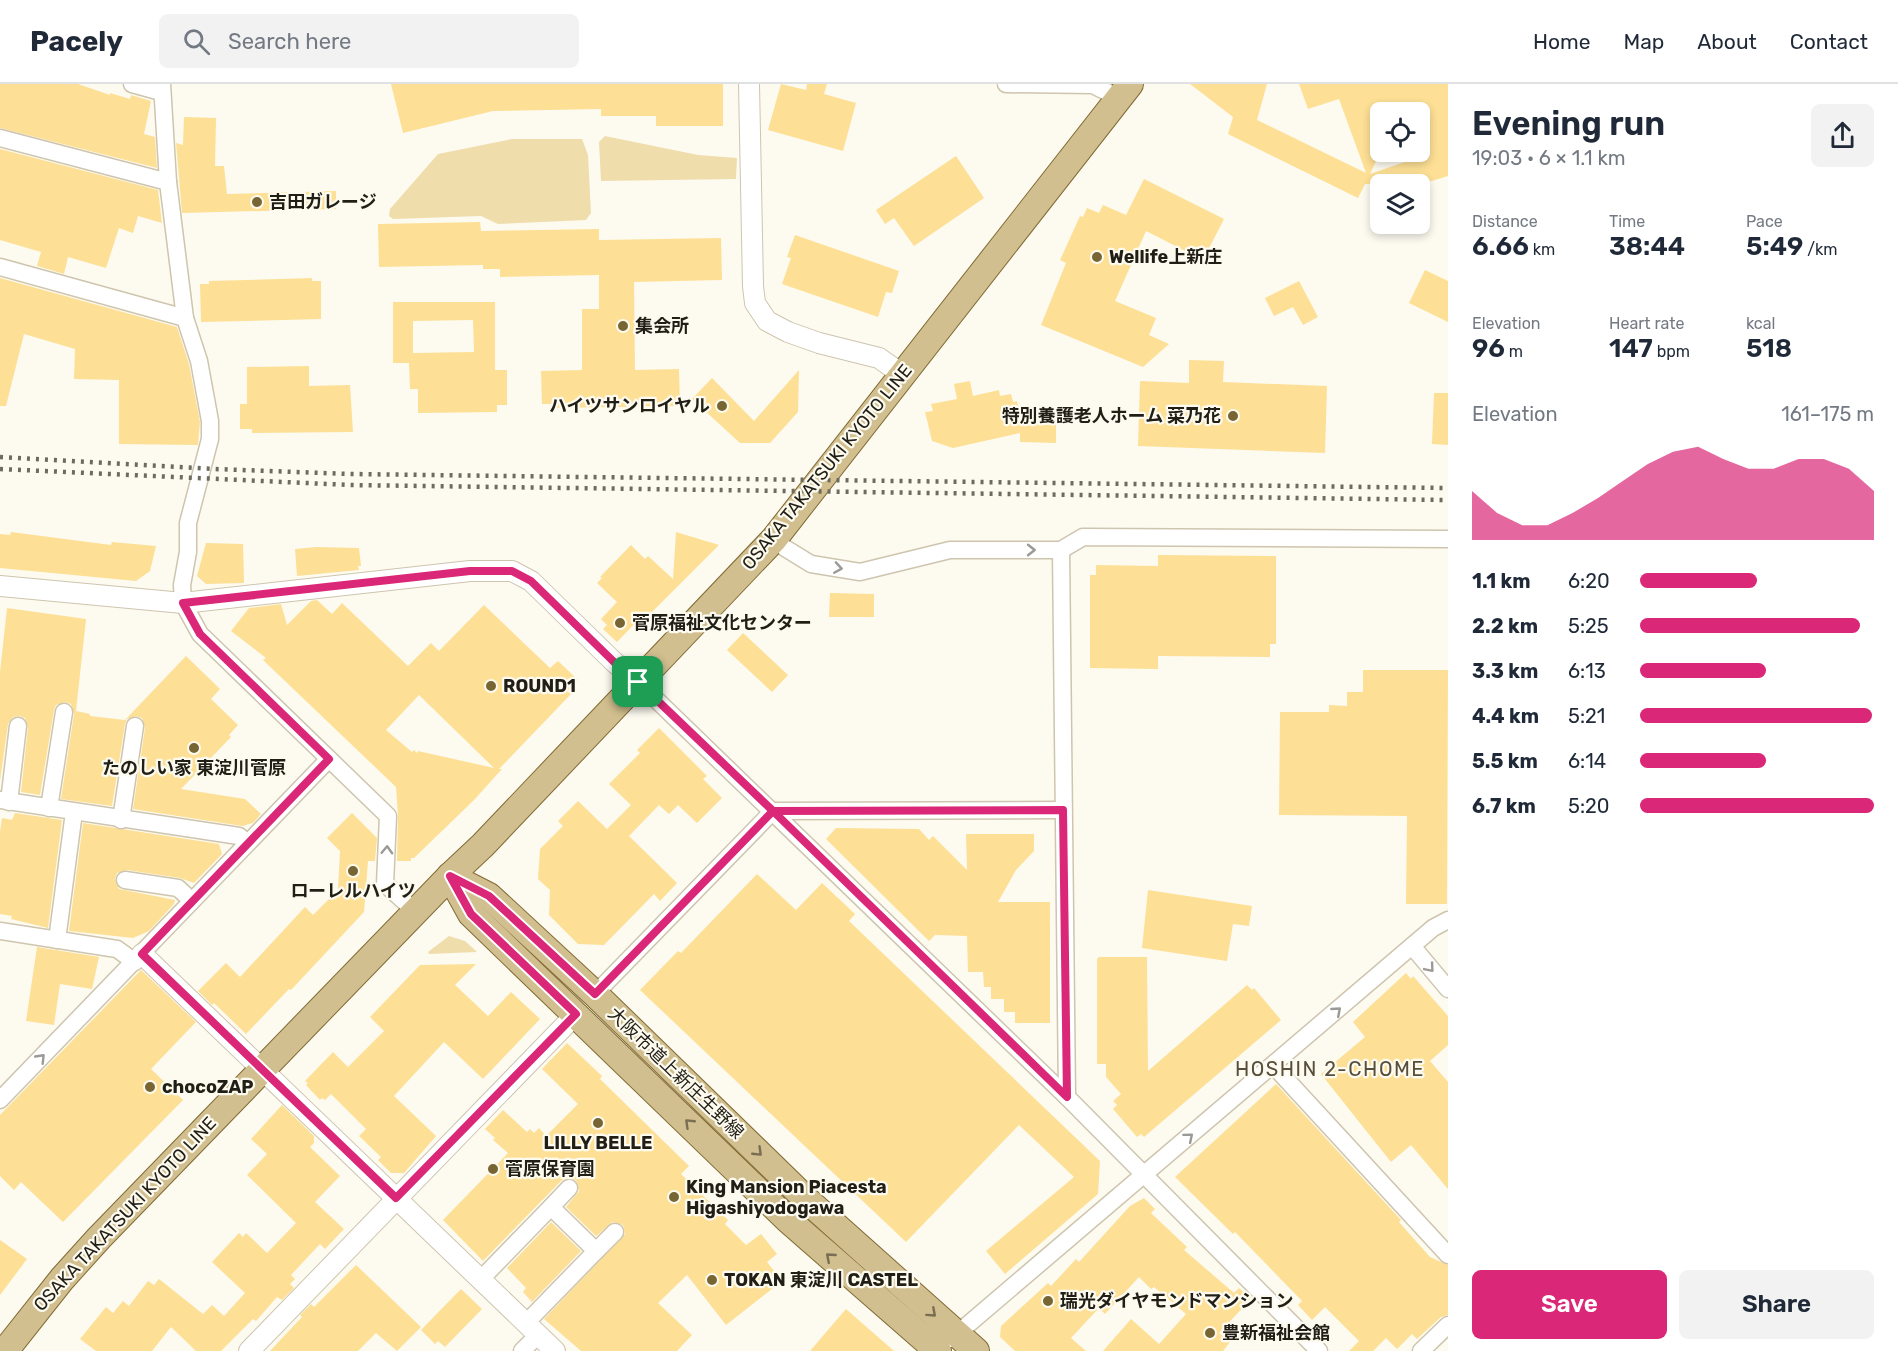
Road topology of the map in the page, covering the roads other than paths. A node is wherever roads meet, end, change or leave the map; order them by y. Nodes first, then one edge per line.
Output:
1 (132, 84) edge
2 (749, 84) edge
3 (1006, 84) edge
4 (1056, 85) edge
5 (161, 88) edge
6 (1125, 91) edge
7 (0, 138) edge
8 (168, 182) junction
9 (0, 267) edge
10 (185, 318) junction
11 (903, 375) junction
12 (1448, 539) edge
13 (785, 548) dead end
14 (1061, 549) junction
15 (0, 586) edge
16 (183, 603) junction
17 (638, 682) junction
18 (64, 712) dead end
19 (18, 726) dead end
20 (135, 726) dead end
21 (329, 759) junction
22 (4, 801) edge
23 (50, 808) junction
24 (1063, 810) junction
25 (773, 811) junction
26 (74, 812) junction
27 (121, 820) junction
28 (247, 843) junction
29 (450, 876) junction
30 (125, 880) dead end
31 (192, 901) junction
32 (416, 912) junction
33 (1448, 921) edge
34 (0, 931) edge
35 (57, 940) junction
36 (1412, 946) junction
37 (138, 958) junction
38 (1448, 989) edge
39 (595, 994) junction
40 (576, 1014) junction
41 (1274, 1065) junction
42 (262, 1068) junction
43 (1067, 1097) junction
44 (0, 1100) edge
45 (1144, 1175) junction
46 (569, 1188) dead end
47 (396, 1198) junction
48 (551, 1207) junction
49 (615, 1232) dead end
50 (596, 1251) junction
51 (1448, 1255) edge
52 (481, 1279) junction
53 (1448, 1325) edge
54 (532, 1329) junction
55 (957, 1334) junction
56 (4, 1351) edge
57 (249, 1351) edge
58 (522, 1351) edge
59 (555, 1351) edge
60 (937, 1351) edge
61 (976, 1351) edge
62 (1319, 1351) edge
63 (1421, 1351) edge

1 - 5 street
2 - 11 street
3 - 4 street
4 - 6 street
5 - 8 street
6 - 11 main road, OSAKA TAKATSUKI KYOTO LINE
7 - 8 street
8 - 10 street
9 - 10 street
10 - 16 street
11 - 17 main road, OSAKA TAKATSUKI KYOTO LINE
12 - 14 street
13 -> 14 street
14 - 24 street
15 - 16 street
16 - 17 street
16 - 21 street
17 - 25 street
17 - 29 main road, OSAKA TAKATSUKI KYOTO LINE
18 - 23 street
19 - 22 street
20 - 27 street
21 - 28 street
32 -> 21 street
22 - 23 street
23 - 26 street
24 - 25 street
24 - 43 street
25 - 39 street
25 - 43 street
26 - 27 street
26 - 35 street
27 - 28 street
28 - 31 street
29 - 32 main road, OSAKA TAKATSUKI KYOTO LINE
29 - 39 main road, 大阪市道上新庄生野線
29 - 40 main road, 大阪市道上新庄生野線
30 - 31 street
31 - 37 street
32 - 42 main road, OSAKA TAKATSUKI KYOTO LINE
33 - 36 street
34 - 35 street
35 - 37 street
36 -> 38 street
41 -> 36 street
37 - 42 street
44 -> 37 street
39 -> 55 main road, 大阪市道上新庄生野線
40 - 47 street
60 -> 40 main road, 大阪市道上新庄生野線
45 -> 41 street
41 - 51 street
42 - 47 street
42 - 56 main road, OSAKA TAKATSUKI KYOTO LINE
43 - 45 street
45 - 55 street
45 - 62 street
46 - 48 street
47 - 52 street
47 - 57 street
48 - 50 street
48 - 52 street
49 - 50 street
50 - 54 street
52 - 54 street
53 - 63 street
54 - 58 street
54 - 59 street
55 - 60 street
55 - 61 main road, 大阪市道上新庄生野線

